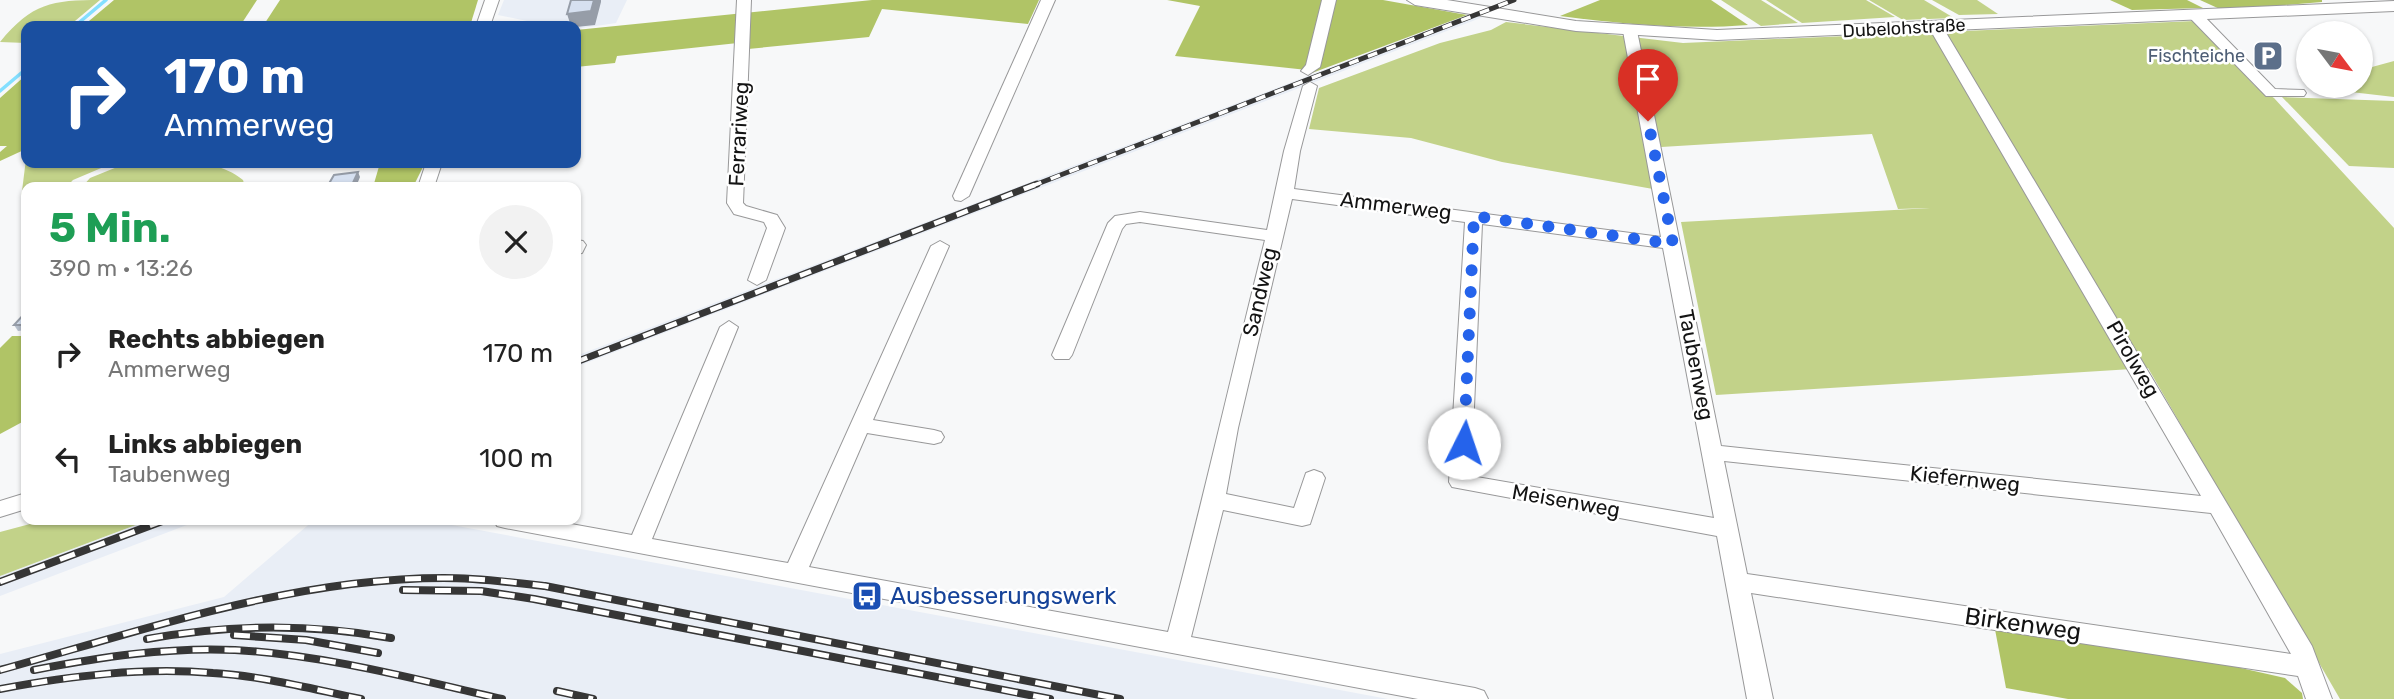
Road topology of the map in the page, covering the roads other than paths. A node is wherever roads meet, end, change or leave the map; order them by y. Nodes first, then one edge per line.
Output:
1 (492, 0) edge
2 (744, 0) edge
3 (1048, 0) edge
4 (1329, 0) edge
5 (1415, 0) edge
6 (2394, 6) edge
7 (2195, 15) junction
8 (485, 21) edge
9 (1935, 26) junction
10 (1630, 31) junction
11 (2249, 70) dead end
12 (1285, 192) junction
13 (961, 196) dead end
14 (1474, 216) junction
15 (1273, 236) junction
16 (1673, 244) junction
17 (940, 246) dead end
18 (757, 280) dead end
19 (729, 327) dead end
20 (1062, 355) dead end
21 (860, 425) junction
22 (934, 437) dead end
23 (1712, 452) junction
24 (1314, 478) dead end
25 (1214, 500) junction
26 (21, 503) edge
27 (2217, 506) junction
28 (0, 509) edge
29 (533, 525) edge
30 (1727, 529) junction
31 (639, 544) junction
32 (795, 573) junction
33 (1738, 582) junction
34 (1177, 644) junction
35 (2308, 667) junction
36 (1475, 699) edge
37 (1760, 699) edge
38 (2319, 699) edge

1 - 8 street
2 - 18 street, Ferrariweg
3 - 13 street
4 - 12 street, Sandweg
5 - 10 main road, Dubelohstraße
6 - 7 main road, Dubelohstraße
7 - 9 main road, Dubelohstraße
7 - 11 street
9 - 10 main road, Dubelohstraße
9 - 27 street, Pirolweg
10 - 16 street, Taubenweg
12 - 14 street, Ammerweg
12 - 15 street, Sandweg
14 - 16 street, Ammerweg
14 - 30 street, Meisenweg
15 - 20 street
15 - 25 street, Sandweg
16 - 23 street, Taubenweg
17 - 21 street
19 - 31 street
21 - 22 street
21 - 32 street
23 - 27 street, Kiefernweg
23 - 30 street, Taubenweg
24 - 25 street
25 - 34 street, Sandweg
26 - 28 street
27 - 35 street, Pirolweg
29 - 31 street
30 - 33 street, Taubenweg
31 - 32 street
32 - 34 street
33 - 35 street, Birkenweg
33 - 37 street, Taubenweg
34 - 36 street
35 - 38 street, Pirolweg

